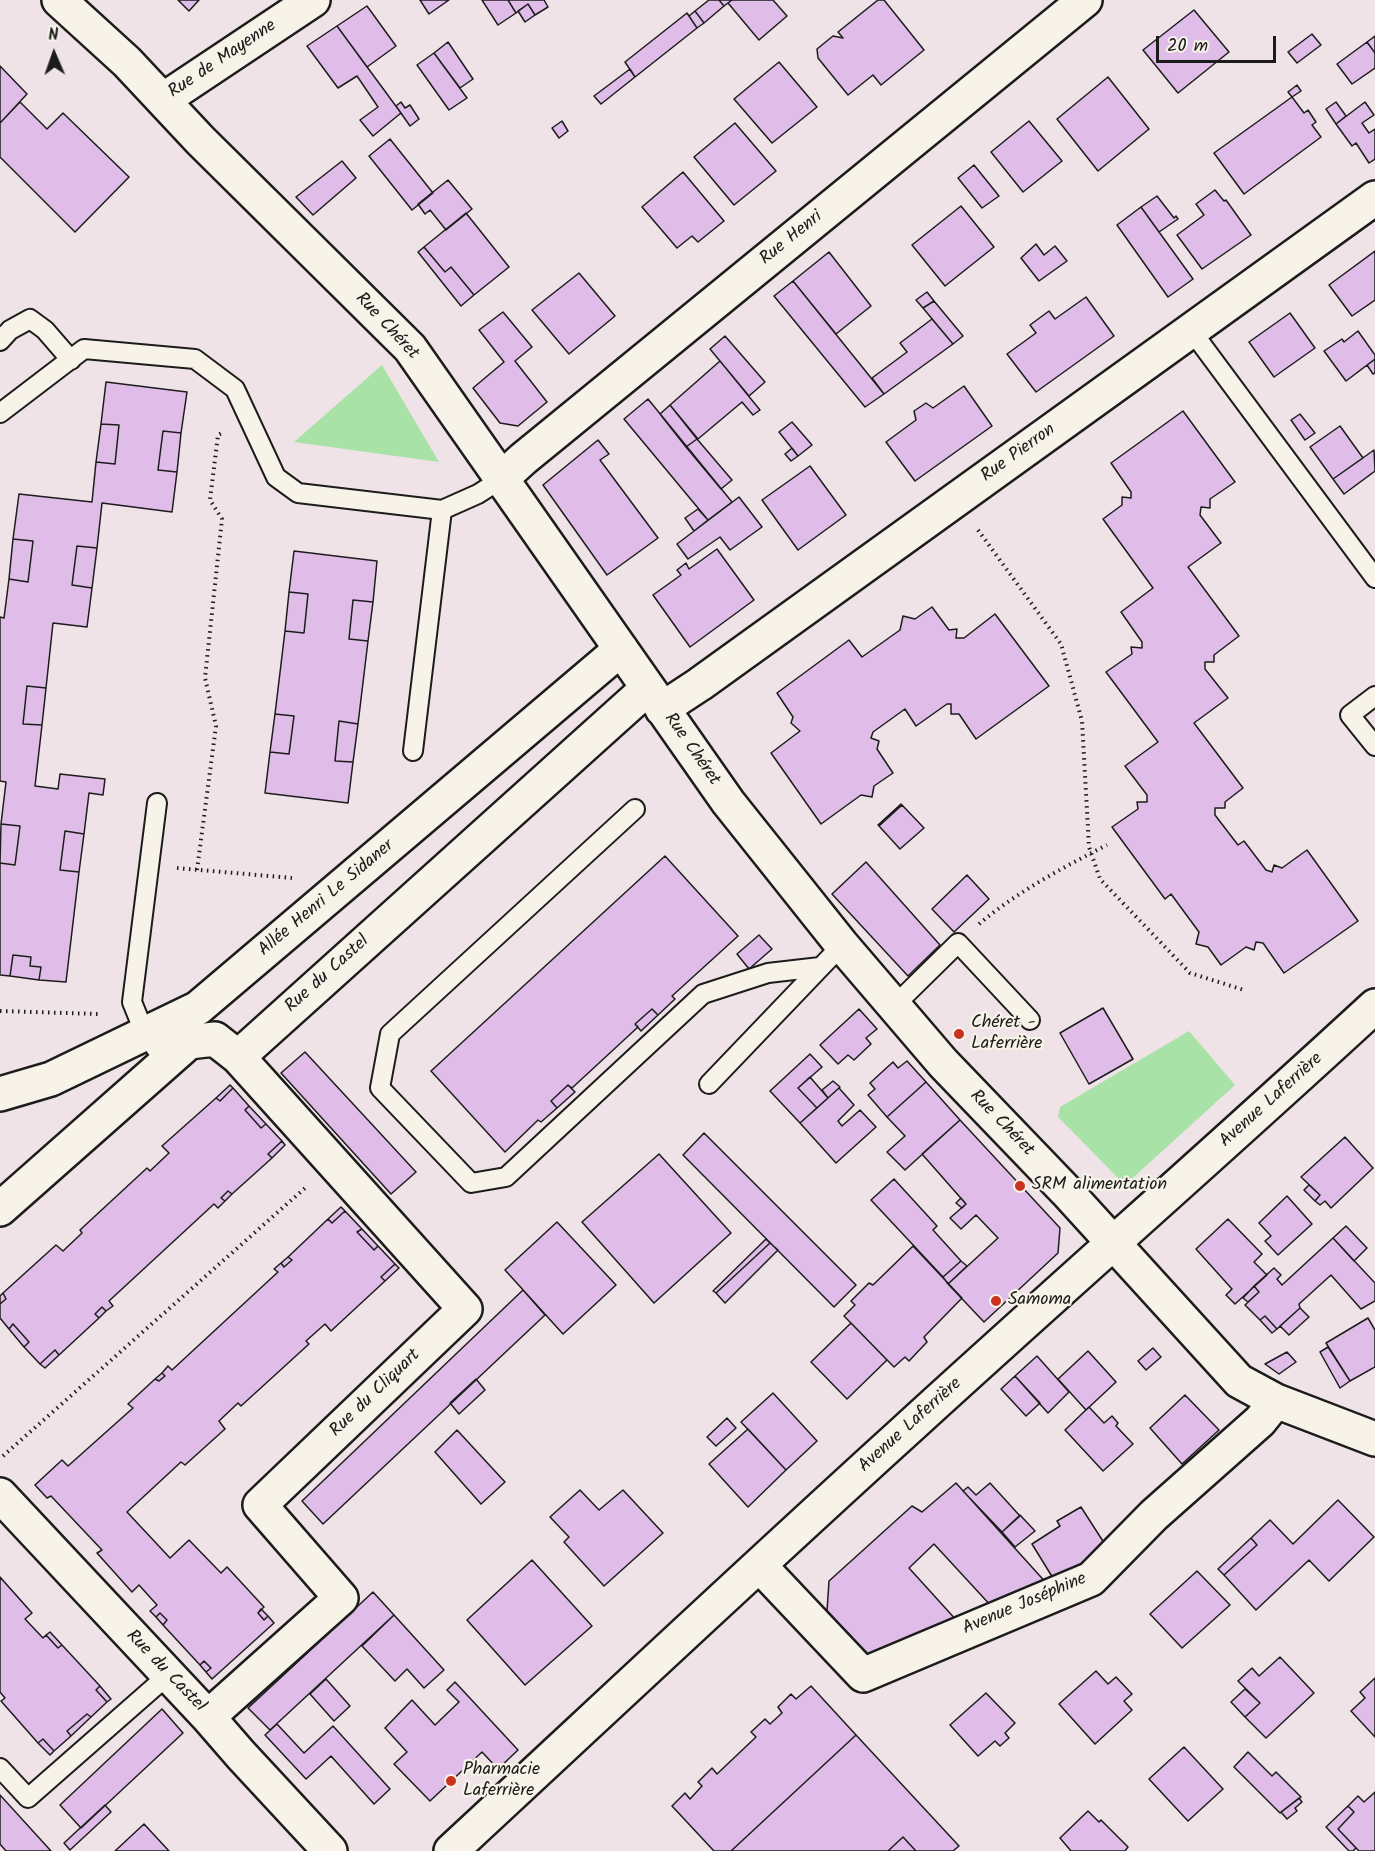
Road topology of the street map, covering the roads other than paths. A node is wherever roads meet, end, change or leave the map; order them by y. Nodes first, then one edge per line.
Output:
1 (59, 0) edge
2 (313, 0) edge
3 (1085, 0) edge
4 (163, 100) junction
5 (1375, 198) edge
6 (1191, 330) junction
7 (0, 341) edge
8 (71, 360) junction
9 (0, 413) edge
10 (500, 480) junction
11 (442, 510) junction
12 (1375, 578) edge
13 (621, 649) junction
14 (1375, 696) edge
15 (655, 699) junction
16 (1375, 746) edge
17 (413, 751) dead end
18 (157, 803) dead end
19 (635, 809) dead end
20 (831, 956) junction
21 (894, 1006) junction
22 (1375, 1006) edge
23 (1030, 1020) dead end
24 (145, 1034) junction
25 (238, 1057) junction
26 (166, 1062) junction
27 (709, 1084) dead end
28 (0, 1094) edge
29 (0, 1209) edge
30 (1113, 1243) junction
31 (1276, 1401) junction
32 (1375, 1439) edge
33 (0, 1495) edge
34 (759, 1565) junction
35 (167, 1676) junction
36 (208, 1717) junction
37 (0, 1768) edge
38 (330, 1851) edge
39 (452, 1851) edge

1 - 4 street, Rue Chéret
2 - 4 street, Rue de Mayenne
3 - 10 street, Rue Henri
4 - 10 street, Rue Chéret
5 - 6 street, Rue Pierron
6 - 12 lane
6 - 15 street, Rue Pierron
7 - 8 lane
8 - 9 lane
8 - 11 lane
10 - 11 lane
10 - 13 street, Rue Chéret
11 - 17 lane
13 - 15 street, Rue Chéret
13 - 24 street, Allée Henri Le Sidaner
14 - 16 lane
15 - 20 street, Rue Chéret
15 - 25 street, Rue du Castel
18 - 24 lane
19 - 20 lane
20 - 21 street, Rue Chéret
20 - 27 lane
21 - 23 lane
21 - 30 street, Rue Chéret
22 - 30 street, Avenue Laferrière
24 - 26 lane
24 - 28 street, Allée Henri Le Sidaner
25 - 26 street
25 - 36 street, Rue du Cliquart
26 - 29 street
30 - 31 street, Rue Chéret
30 - 34 street, Avenue Laferrière
31 - 32 street, Rue Chéret
31 - 34 street, Avenue Joséphine
33 - 35 street, Rue du Castel
34 - 39 street, Avenue Laferrière
35 - 36 street, Rue du Castel
35 - 37 lane
36 - 38 street, Rue du Castel

